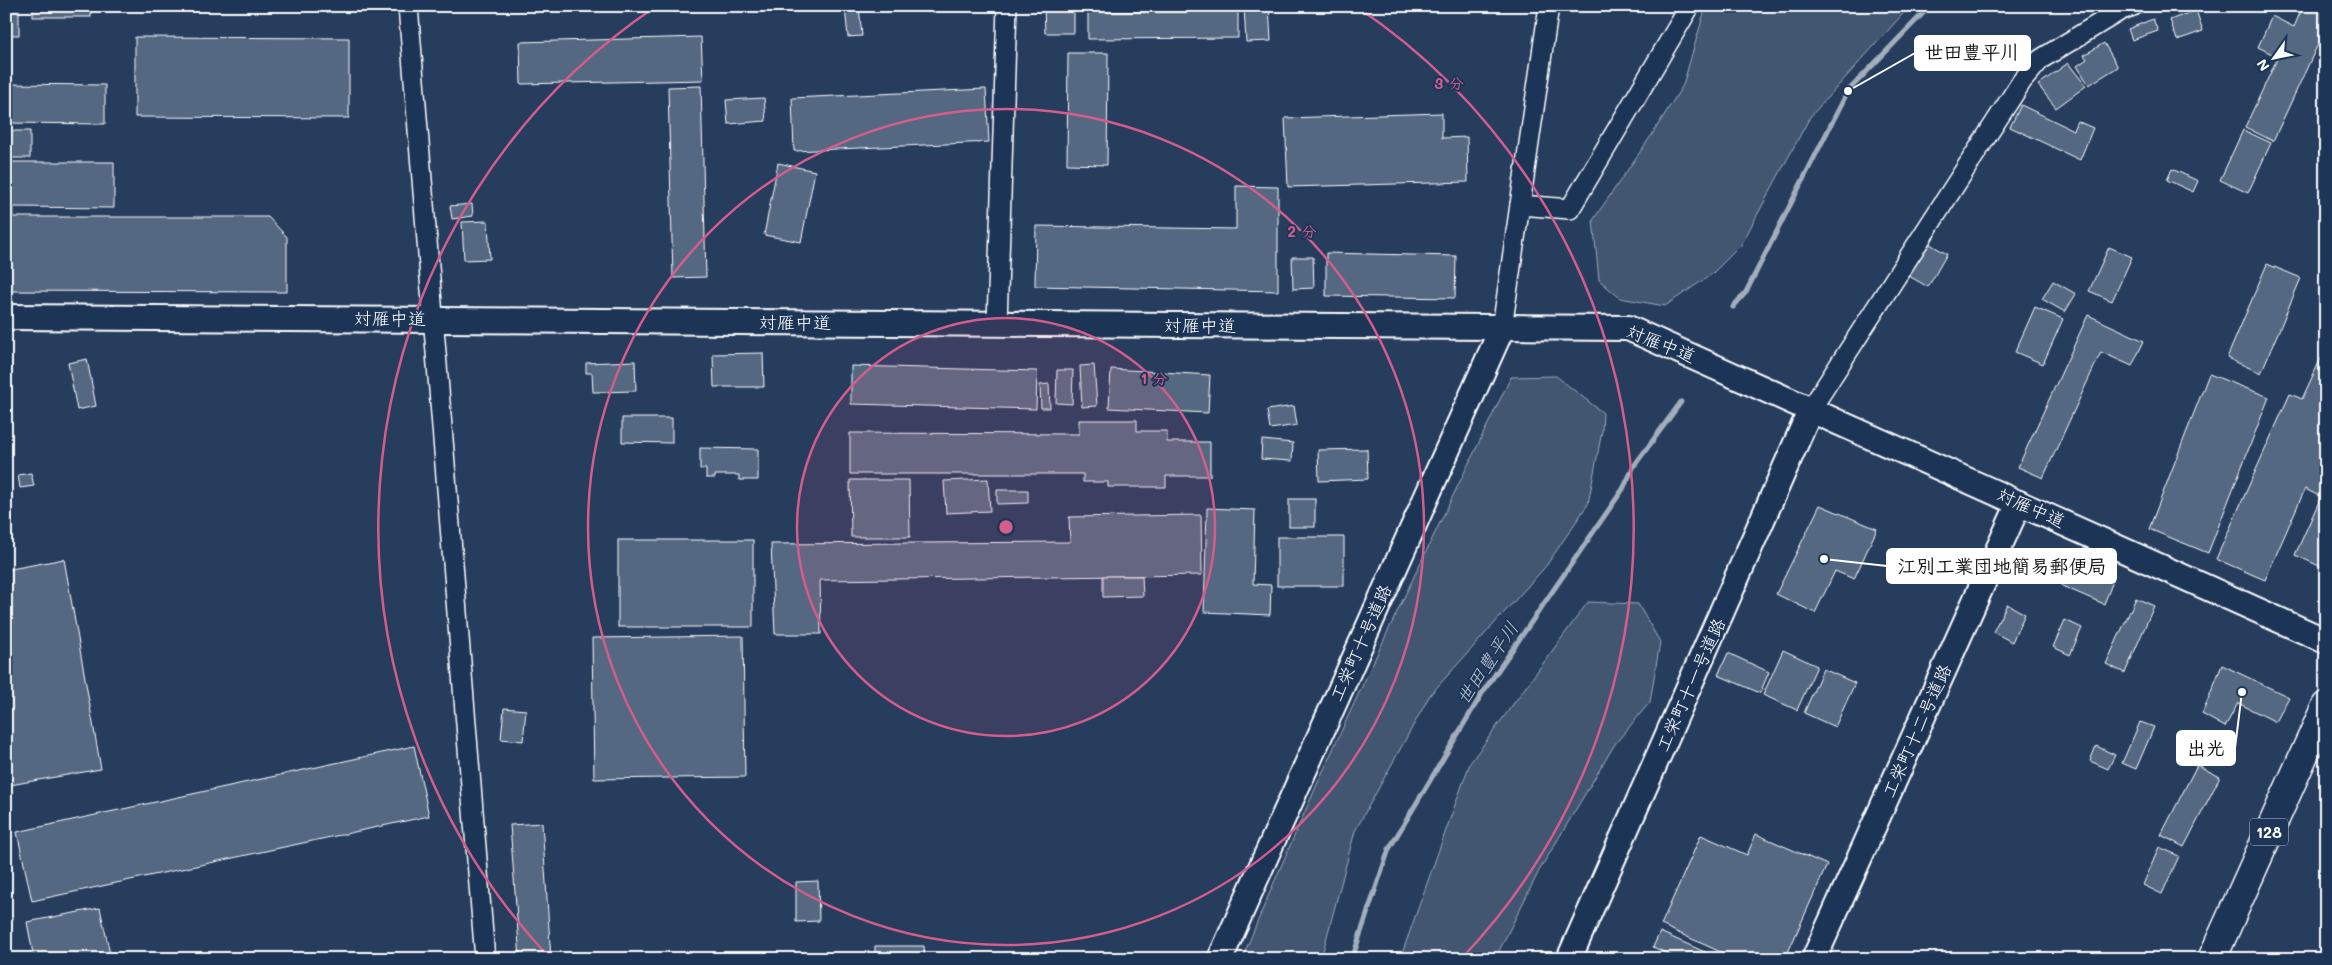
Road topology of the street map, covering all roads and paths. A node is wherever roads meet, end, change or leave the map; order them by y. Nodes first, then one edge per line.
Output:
1 (408, 6) edge
2 (1007, 6) edge
3 (1549, 6) edge
4 (1690, 6) edge
5 (2133, 6) edge
6 (1520, 204) junction
7 (6, 317) edge
8 (432, 320) junction
9 (997, 324) junction
10 (1502, 328) junction
11 (1811, 409) junction
12 (2019, 503) junction
13 (2326, 641) edge
14 (2326, 706) edge
15 (485, 959) edge
16 (1220, 959) edge
17 (1569, 959) edge
18 (1814, 959) edge
19 (2212, 959) edge

1 - 8 street
2 - 9 street
3 - 6 street
4 - 6 street
5 - 11 street
6 - 10 street
7 - 8 street, 対雁中道
8 - 9 street, 対雁中道
8 - 15 street
9 - 10 street, 対雁中道
10 - 11 street, 対雁中道
10 - 16 street, 工栄町十号道路
11 - 12 street, 対雁中道
11 - 17 street, 工栄町十一号道路
12 - 13 street, 対雁中道
12 - 18 street, 工栄町十二号道路
14 - 19 main road, 128

